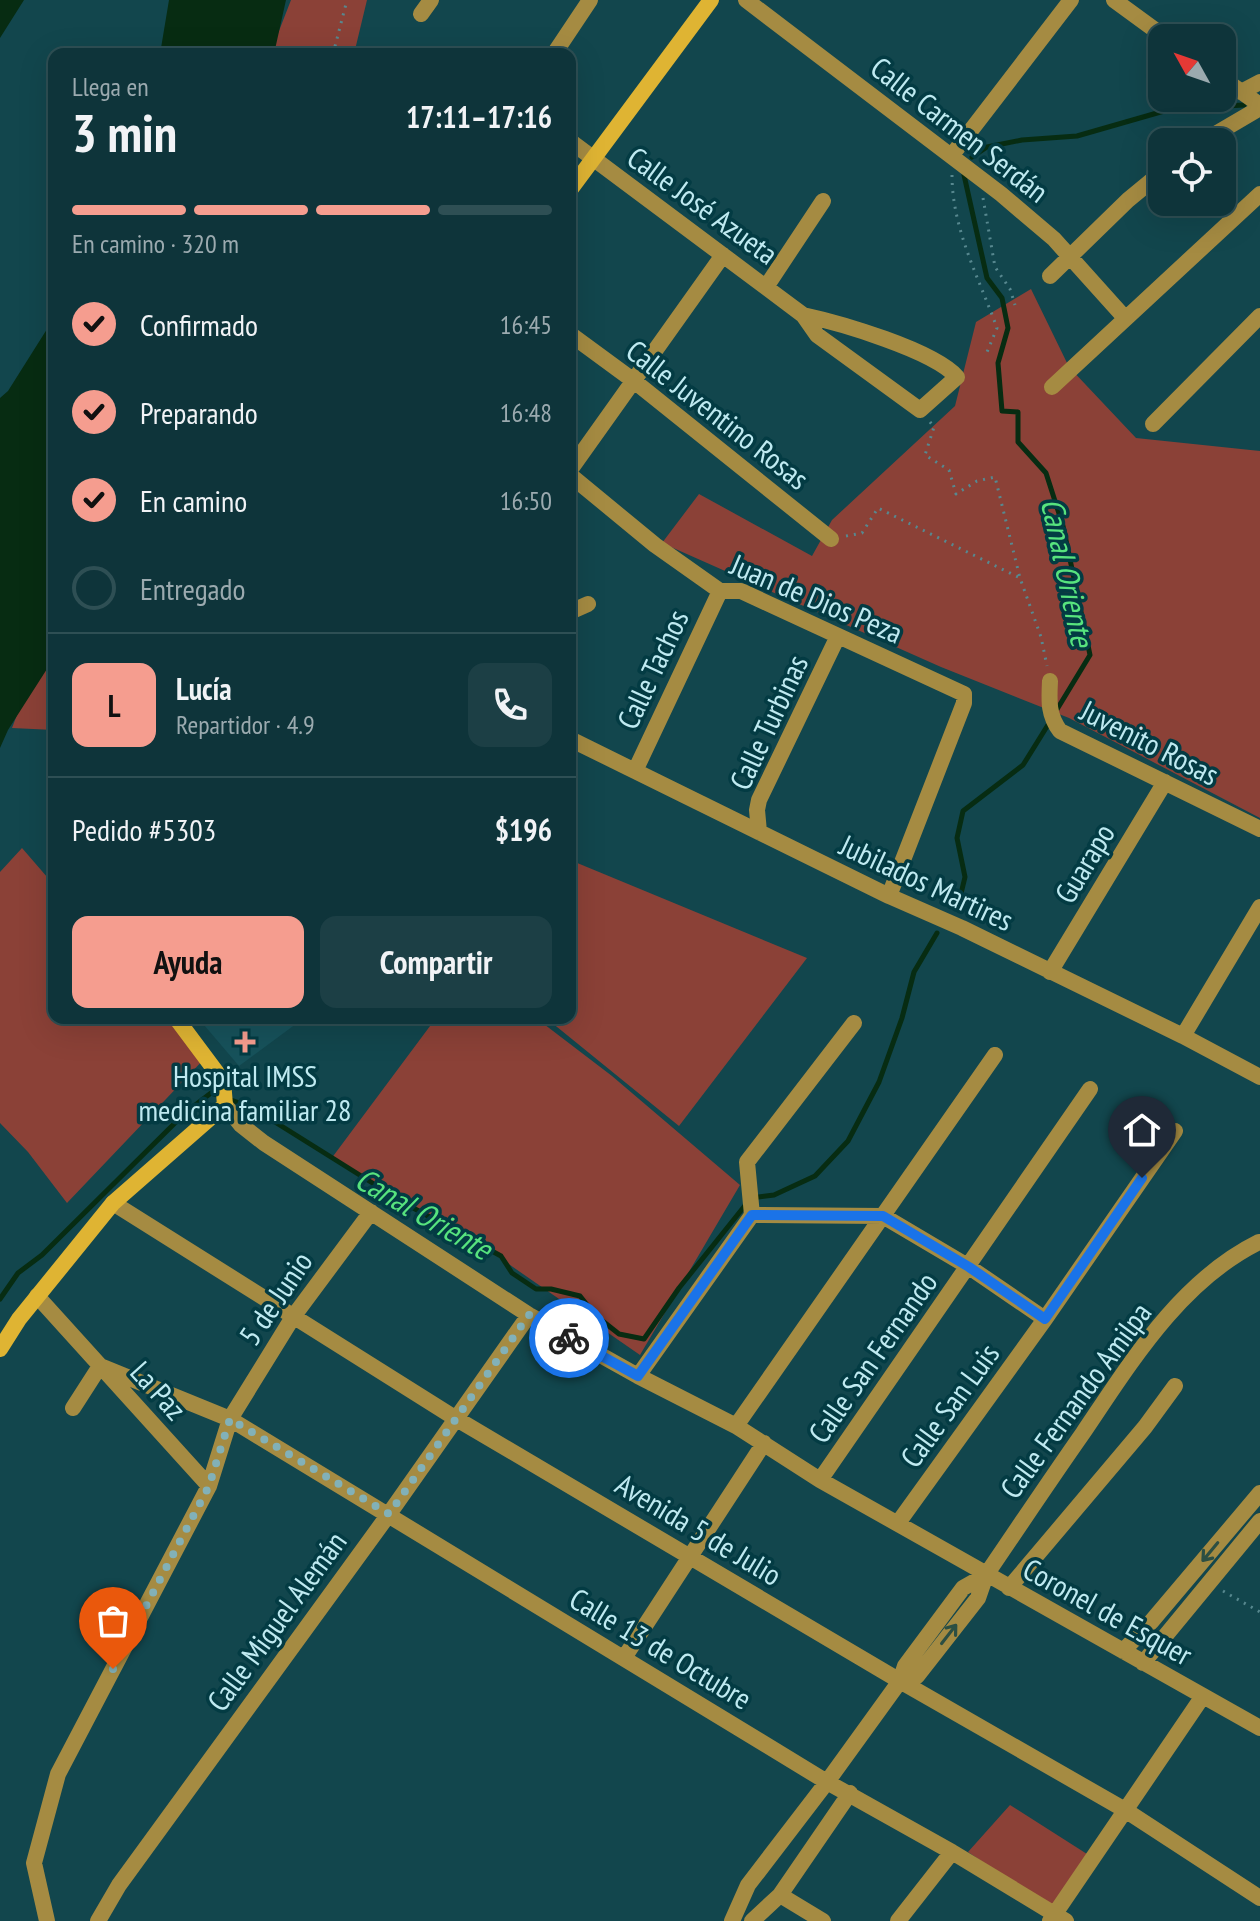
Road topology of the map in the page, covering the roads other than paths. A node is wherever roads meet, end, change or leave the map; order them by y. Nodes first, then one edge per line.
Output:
1 (431, 0) edge
2 (590, 0) edge
3 (711, 0) edge
4 (746, 0) edge
5 (1071, 0) edge
6 (1114, 0) edge
7 (421, 14) dead end
8 (1148, 25) edge
9 (558, 48) edge
10 (1260, 82) edge
11 (1236, 88) edge
12 (1241, 92) junction
13 (1260, 107) edge
14 (1225, 128) edge
15 (576, 146) edge
16 (952, 155) junction
17 (593, 159) junction
18 (576, 182) edge
19 (1148, 184) edge
20 (1260, 194) edge
21 (823, 201) dead end
22 (723, 255) junction
23 (1070, 256) junction
24 (1050, 276) dead end
25 (766, 287) junction
26 (803, 315) junction
27 (1260, 316) edge
28 (1125, 318) junction
29 (576, 338) edge
30 (634, 381) junction
31 (1052, 387) dead end
32 (1153, 424) dead end
33 (576, 463) edge
34 (576, 477) edge
35 (831, 539) road end
36 (720, 591) junction
37 (588, 604) dead end
38 (576, 609) edge
39 (838, 636) junction
40 (1050, 681) road end
41 (576, 742) edge
42 (635, 771) junction
43 (1165, 782) junction
44 (1260, 829) edge
45 (759, 832) junction
46 (889, 896) junction
47 (1260, 907) edge
48 (1050, 972) junction
49 (854, 1023) dead end
50 (180, 1024) edge
51 (1183, 1036) junction
52 (995, 1055) dead end
53 (1260, 1077) edge
54 (1090, 1089) dead end
55 (225, 1105) junction
56 (1175, 1131) dead end
57 (113, 1203) junction
58 (371, 1212) junction
59 (752, 1215) junction
60 (883, 1216) junction
61 (1260, 1241) edge
62 (969, 1267) junction
63 (37, 1296) junction
64 (529, 1315) junction
65 (293, 1317) junction
66 (1045, 1319) junction
67 (0, 1349) edge
68 (100, 1366) junction
69 (638, 1376) junction
70 (1175, 1386) dead end
71 (73, 1408) dead end
72 (455, 1418) junction
73 (230, 1419) junction
74 (736, 1426) junction
75 (764, 1443) junction
76 (820, 1480) junction
77 (209, 1486) junction
78 (1260, 1493) edge
79 (389, 1514) junction
80 (1260, 1521) edge
81 (898, 1523) junction
82 (691, 1557) junction
83 (986, 1575) junction
84 (1009, 1588) junction
85 (1123, 1651) junction
86 (624, 1658) junction
87 (1143, 1663) junction
88 (900, 1681) junction
89 (1203, 1696) junction
90 (1260, 1728) edge
91 (827, 1782) junction
92 (850, 1793) junction
93 (1125, 1810) junction
94 (952, 1852) junction
95 (780, 1895) junction
96 (1260, 1898) edge
97 (1057, 1919) edge
98 (47, 1921) edge
99 (98, 1921) edge
100 (732, 1921) edge
101 (752, 1921) edge
102 (823, 1921) edge
103 (898, 1921) edge

1 - 7 street
2 - 9 street
3 - 17 main road
4 - 16 street, Calle Carmen Serdán
5 - 16 street
6 - 8 street
10 - 12 street
11 - 12 street
12 - 13 street
13 - 14 street
15 - 17 street, Calle José Azueta
16 - 23 street, Calle Carmen Serdán
17 - 18 main road
17 - 22 street, Calle José Azueta
19 - 23 street
20 - 28 street
21 - 25 street
22 - 25 street, Calle José Azueta
22 - 30 street
23 - 24 street
23 - 28 street, Calle Carmen Serdán
25 - 26 street, Calle José Azueta
26 - 26 street, Calle José Azueta
27 - 32 street
28 - 31 street
29 - 30 street, Calle Juventino Rosas
30 - 33 street
30 - 35 street, Calle Juventino Rosas
34 - 36 street, Juan de Dios Peza
36 - 39 street, Juan de Dios Peza
36 - 42 street, Calle Tachos
37 - 38 street
39 - 45 street, Calle Turbinas
39 - 46 street, Juan de Dios Peza
40 - 43 street, Juvenito Rosas
41 - 42 street, Jubilados Martires
42 - 45 street, Jubilados Martires
43 - 44 street, Juvenito Rosas
43 - 48 street, Guarapo
45 - 46 street, Jubilados Martires
46 - 48 street, Jubilados Martires
47 - 51 street
48 - 51 street, Jubilados Martires
49 - 59 street
50 - 55 main road
51 - 53 street, Jubilados Martires
52 - 60 street
54 - 62 street, Calle San Fernando
55 - 57 main road
55 - 58 street, Coronel de Esquer
56 - 66 street, Calle San Luis
57 - 63 main road
57 - 65 street, Avenida 5 de Julio
58 - 64 street, Coronel de Esquer
58 - 65 street, 5 de Junio
59 - 60 street
59 - 69 street
60 - 62 street
60 - 74 street
61 - 83 street, Calle Fernando Amilpa
62 - 66 street
62 - 76 street, Calle San Fernando
63 - 67 main road
63 - 68 street, La Paz
64 - 69 street, Coronel de Esquer
64 - 72 street, Calle Miguel Alemán
65 - 72 street, Avenida 5 de Julio
65 - 73 street, 5 de Junio
66 - 81 street, Calle San Luis
68 - 71 street
68 - 73 street, Calle 13 de Octubre
68 - 77 street, La Paz
69 - 74 street, Coronel de Esquer
70 - 84 street
72 - 79 street, Calle Miguel Alemán
72 - 82 street, Avenida 5 de Julio
73 - 77 street, 5 de Junio
73 - 79 street, Calle 13 de Octubre
74 - 75 street, Coronel de Esquer
75 - 76 street, Coronel de Esquer
75 - 82 street
76 - 81 street, Coronel de Esquer
77 - 98 street, 5 de Junio
78 -> 85 street
79 - 86 street, Calle 13 de Octubre
79 - 99 street, Calle Miguel Alemán
80 - 87 street
81 - 83 street, Coronel de Esquer
82 - 86 street
82 - 88 street, Avenida 5 de Julio
83 - 84 street, Coronel de Esquer
83 - 88 street, Calle Fernando Amilpa
84 - 85 street, Coronel de Esquer
85 - 87 street, Coronel de Esquer
86 - 91 street, Calle 13 de Octubre
87 - 89 street, Coronel de Esquer
88 - 91 street, Calle Fernando Amilpa
88 - 93 street, Avenida 5 de Julio
89 - 90 street, Coronel de Esquer
89 - 93 street
91 - 92 street, Calle 13 de Octubre
91 - 100 street, Calle Fernando Amilpa
92 - 94 street, Calle 13 de Octubre
92 - 95 street
93 - 96 street, Avenida 5 de Julio
93 - 97 street
94 - 97 street, Calle 13 de Octubre
94 - 103 street
95 - 101 street
95 - 102 street

